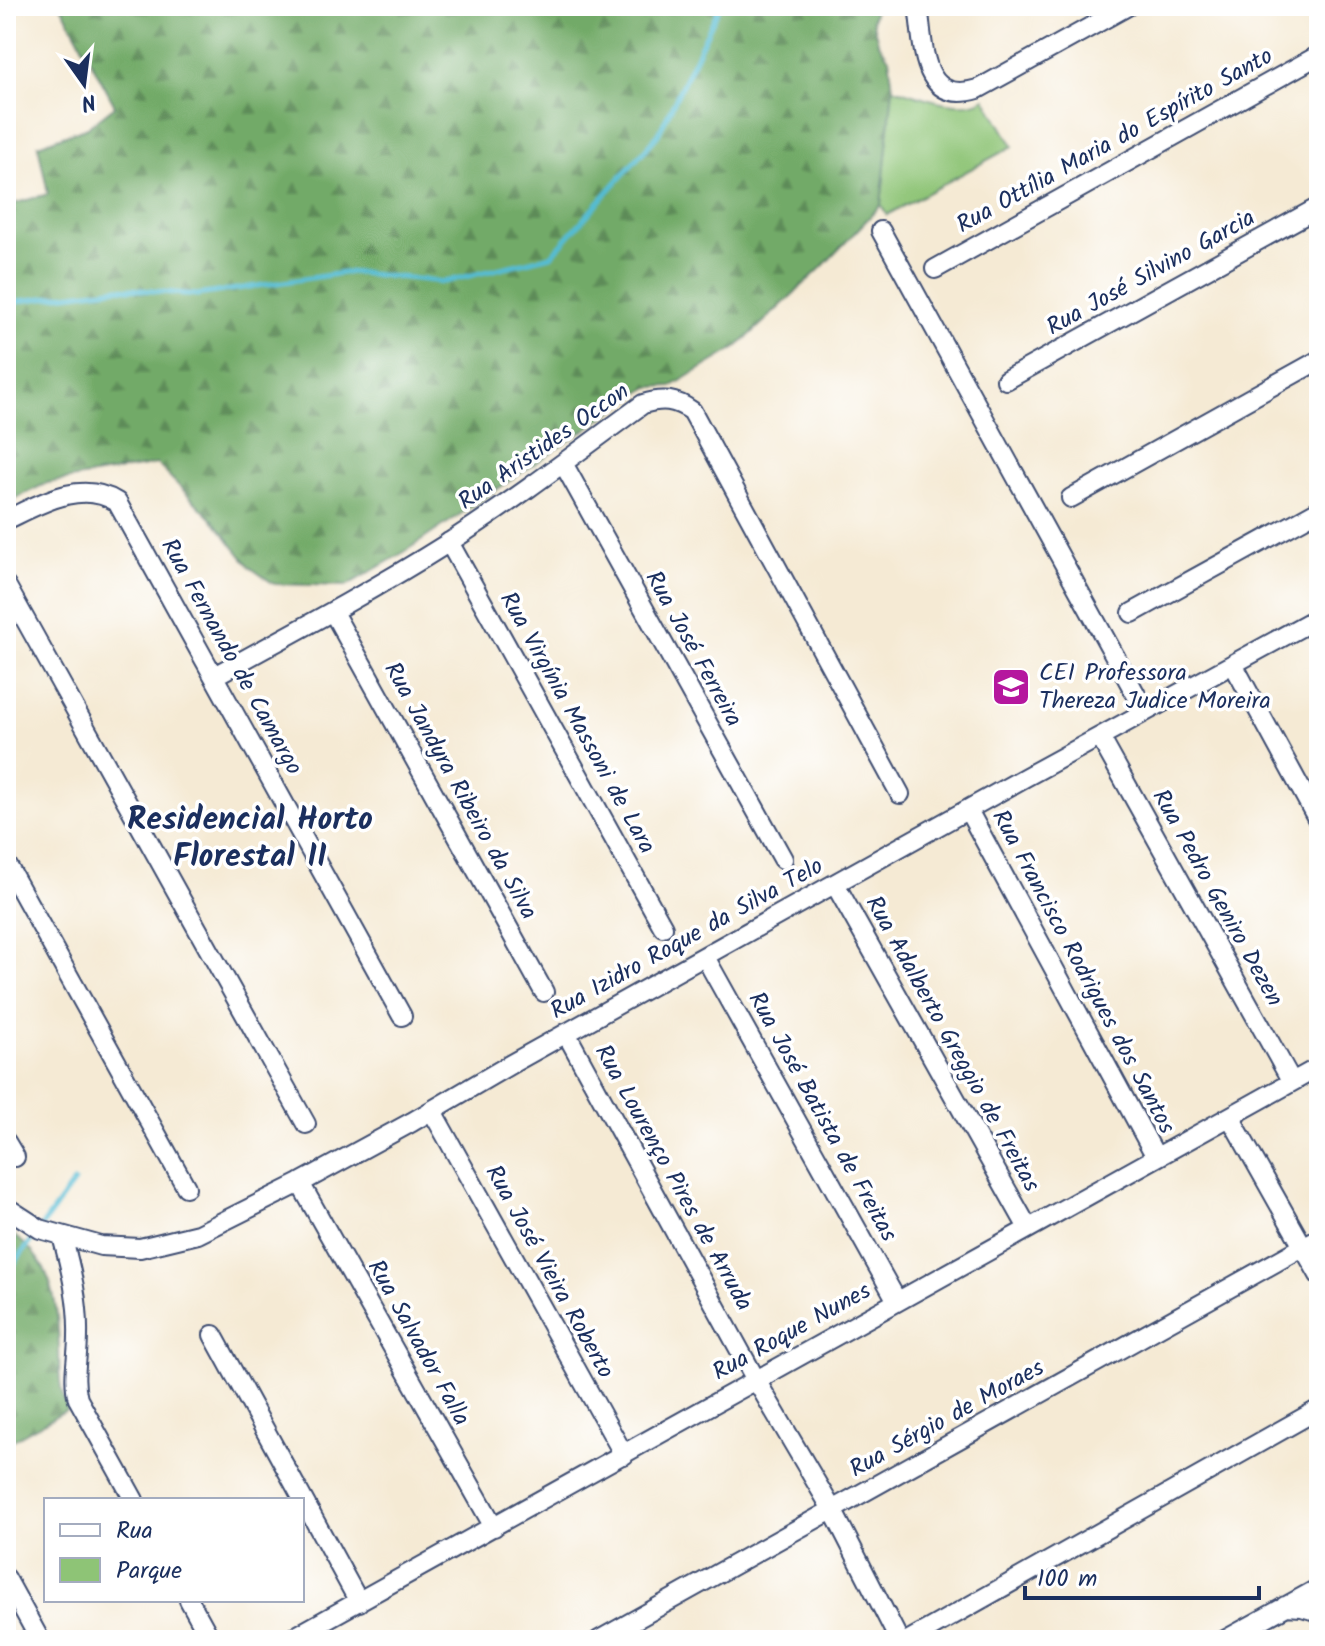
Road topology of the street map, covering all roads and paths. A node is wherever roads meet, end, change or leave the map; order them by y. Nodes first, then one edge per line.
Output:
1 (918, 6) edge
2 (1128, 6) edge
3 (1319, 55) edge
4 (1319, 207) edge
5 (881, 231) dead end
6 (935, 269) dead end
7 (1319, 360) edge
8 (1006, 380) dead end
9 (563, 463) junction
10 (1071, 498) dead end
11 (1319, 510) edge
12 (6, 520) edge
13 (449, 542) junction
14 (6, 585) edge
15 (333, 612) junction
16 (1132, 613) dead end
17 (1319, 617) edge
18 (1233, 664) junction
19 (214, 676) junction
20 (1145, 711) junction
21 (1100, 737) junction
22 (900, 794) dead end
23 (968, 810) junction
24 (1319, 822) edge
25 (783, 859) dead end
26 (6, 863) edge
27 (835, 884) junction
28 (663, 927) dead end
29 (705, 957) junction
30 (544, 992) dead end
31 (402, 1016) dead end
32 (566, 1033) junction
33 (1319, 1067) edge
34 (1292, 1082) junction
35 (432, 1111) junction
36 (1230, 1117) junction
37 (306, 1124) dead end
38 (1156, 1157) junction
39 (300, 1183) junction
40 (186, 1187) dead end
41 (6, 1207) edge
42 (1028, 1228) junction
43 (62, 1236) junction
44 (1312, 1242) edge
45 (1319, 1275) edge
46 (897, 1301) junction
47 (213, 1335) dead end
48 (756, 1380) junction
49 (1319, 1409) edge
50 (624, 1455) junction
51 (133, 1498) edge
52 (302, 1498) edge
53 (304, 1501) edge
54 (833, 1511) junction
55 (494, 1527) junction
56 (6, 1578) edge
57 (1319, 1588) edge
58 (190, 1602) edge
59 (359, 1602) junction
60 (1285, 1606) junction
61 (1319, 1612) edge
62 (40, 1640) edge
63 (211, 1640) edge
64 (289, 1640) edge
65 (599, 1640) edge
66 (899, 1640) edge
67 (909, 1640) edge
68 (1225, 1640) edge

1 - 2 street
3 - 6 street, Rua Ottília Maria do Espírito Santo
4 - 8 street, Rua José Silvino Garcia
5 - 20 street
7 - 10 street
9 - 13 street, Rua Aristides Occon
9 - 22 street, Rua Aristides Occon
9 - 25 street, Rua José Ferreira
11 - 16 street
12 - 19 street, Rua Fernando de Camargo
13 - 15 street, Rua Aristides Occon
13 - 28 street, Rua Virgínia Massoni de Lara
14 - 37 street
15 - 19 street, Rua Aristides Occon
15 - 30 street, Rua Jandyra Ribeiro da Silva
17 - 18 street, Rua Izidro Roque da Silva Telo
18 - 20 street, Rua Izidro Roque da Silva Telo
18 - 24 street
19 - 31 street, Rua Fernando de Camargo
20 - 21 street, Rua Izidro Roque da Silva Telo
21 - 23 street, Rua Izidro Roque da Silva Telo
21 - 34 street, Rua Pedro Geniro Dezen
23 - 27 street, Rua Izidro Roque da Silva Telo
23 - 38 street, Rua Francisco Rodrigues dos Santos
26 - 40 street
27 - 29 street, Rua Izidro Roque da Silva Telo
27 - 42 street, Rua Adalberto Greggio de Freitas
29 - 32 street, Rua Izidro Roque da Silva Telo
29 - 46 street, Rua José Batista de Freitas
32 - 35 street, Rua Izidro Roque da Silva Telo
32 - 48 street, Rua Lourenço Pires de Arruda
33 - 34 street, Rua Roque Nunes
34 - 36 street, Rua Roque Nunes
35 - 39 street, Rua Izidro Roque da Silva Telo
35 - 50 street, Rua José Vieira Roberto
36 - 38 street, Rua Roque Nunes
36 - 44 street
38 - 42 street, Rua Roque Nunes
39 - 43 street, Rua Izidro Roque da Silva Telo
39 - 55 street, Rua Salvador Falla
41 - 43 street, Rua Izidro Roque da Silva Telo
42 - 46 street, Rua Roque Nunes
43 - 51 street
44 - 45 street
44 - 54 street, Rua Sérgio de Moraes
46 - 48 street, Rua Roque Nunes
47 - 52 street
48 - 50 street, Rua Roque Nunes
48 - 54 street, Rua Lourenço Pires de Arruda
49 - 67 street
50 - 55 street, Rua Roque Nunes
53 - 59 street
54 - 65 street, Rua Sérgio de Moraes
54 - 66 street, Rua Lourenço Pires de Arruda
55 - 59 street, Rua Roque Nunes
56 - 62 street
57 - 60 street
58 - 63 street
59 - 64 street, Rua Roque Nunes
60 - 61 street
60 - 68 street

